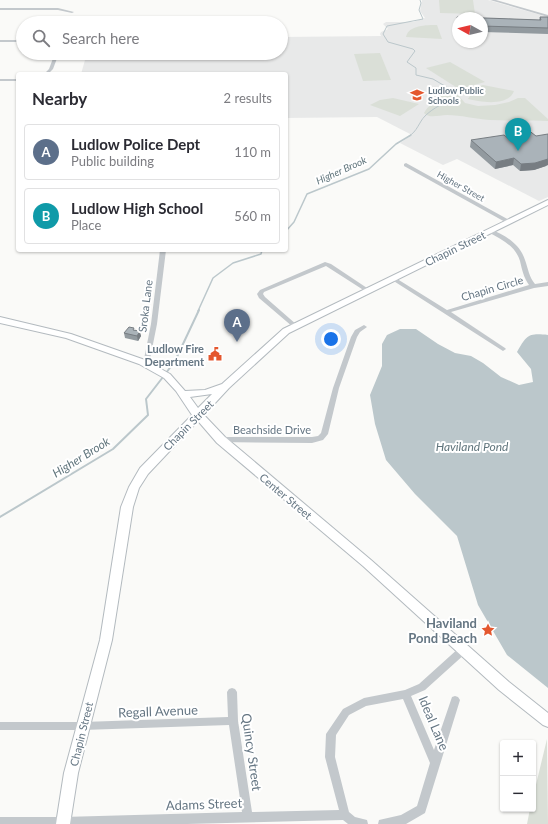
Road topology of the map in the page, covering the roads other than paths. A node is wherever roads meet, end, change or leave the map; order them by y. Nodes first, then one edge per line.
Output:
1 (492, 0) edge
2 (0, 9) edge
3 (72, 12) dead end
4 (548, 16) edge
5 (0, 41) edge
6 (16, 41) edge
7 (54, 60) edge
8 (48, 72) edge
9 (0, 80) edge
10 (16, 80) edge
11 (406, 165) dead end
12 (548, 202) edge
13 (509, 222) junction
14 (490, 231) junction
15 (163, 252) edge
16 (392, 278) junction
17 (548, 284) edge
18 (533, 286) junction
19 (367, 290) junction
20 (446, 312) junction
21 (0, 320) edge
22 (295, 326) junction
23 (364, 327) dead end
24 (503, 349) dead end
25 (146, 364) junction
26 (226, 386) junction
27 (183, 394) junction
28 (198, 416) junction
29 (221, 440) junction
30 (463, 650) junction
31 (232, 692) dead end
32 (406, 694) junction
33 (456, 700) dead end
34 (234, 721) junction
35 (548, 722) edge
36 (0, 726) edge
37 (84, 726) junction
38 (435, 763) junction
39 (345, 815) junction
40 (248, 817) junction
41 (0, 822) edge
42 (63, 823) edge
43 (363, 824) edge
44 (383, 824) edge

1 - 4 street
2 - 3 street
5 - 6 street
7 - 8 street
9 - 10 street
11 - 13 street, Higher Street
12 - 13 main road, Chapin Street
13 - 14 main road, Chapin Street
14 - 16 main road, Chapin Street
14 - 18 street, Chapin Circle
15 - 25 street, Sroka Lane
16 - 19 main road, Chapin Street
16 - 20 street
17 - 18 street
18 - 20 street, Chapin Circle
19 - 22 main road, Chapin Street
19 - 22 street
20 - 24 street
21 - 25 main road, Center Street
22 - 26 main road, Chapin Street
23 - 29 street, Beachside Drive
25 - 27 main road, Center Street
26 - 27 main road
26 - 28 main road, Chapin Street
27 - 28 main road, Center Street
28 - 29 main road, Center Street
28 - 37 main road, Chapin Street
29 - 30 main road, Center Street
30 - 32 street, Ideal Lane
30 - 35 main road, Center Street
31 - 34 street, Quincy Street
32 - 38 street, Ideal Lane
32 - 39 street, Ideal Lane
33 - 38 street, Ideal Lane
34 - 37 street, Regall Avenue
34 - 40 street, Quincy Street
36 - 37 street, Regall Avenue
37 - 42 main road, Chapin Street
38 - 44 street, Ideal Lane
39 - 40 street, Adams Street
39 - 43 street
40 - 42 street, Adams Street
41 - 42 street, Adams Street

